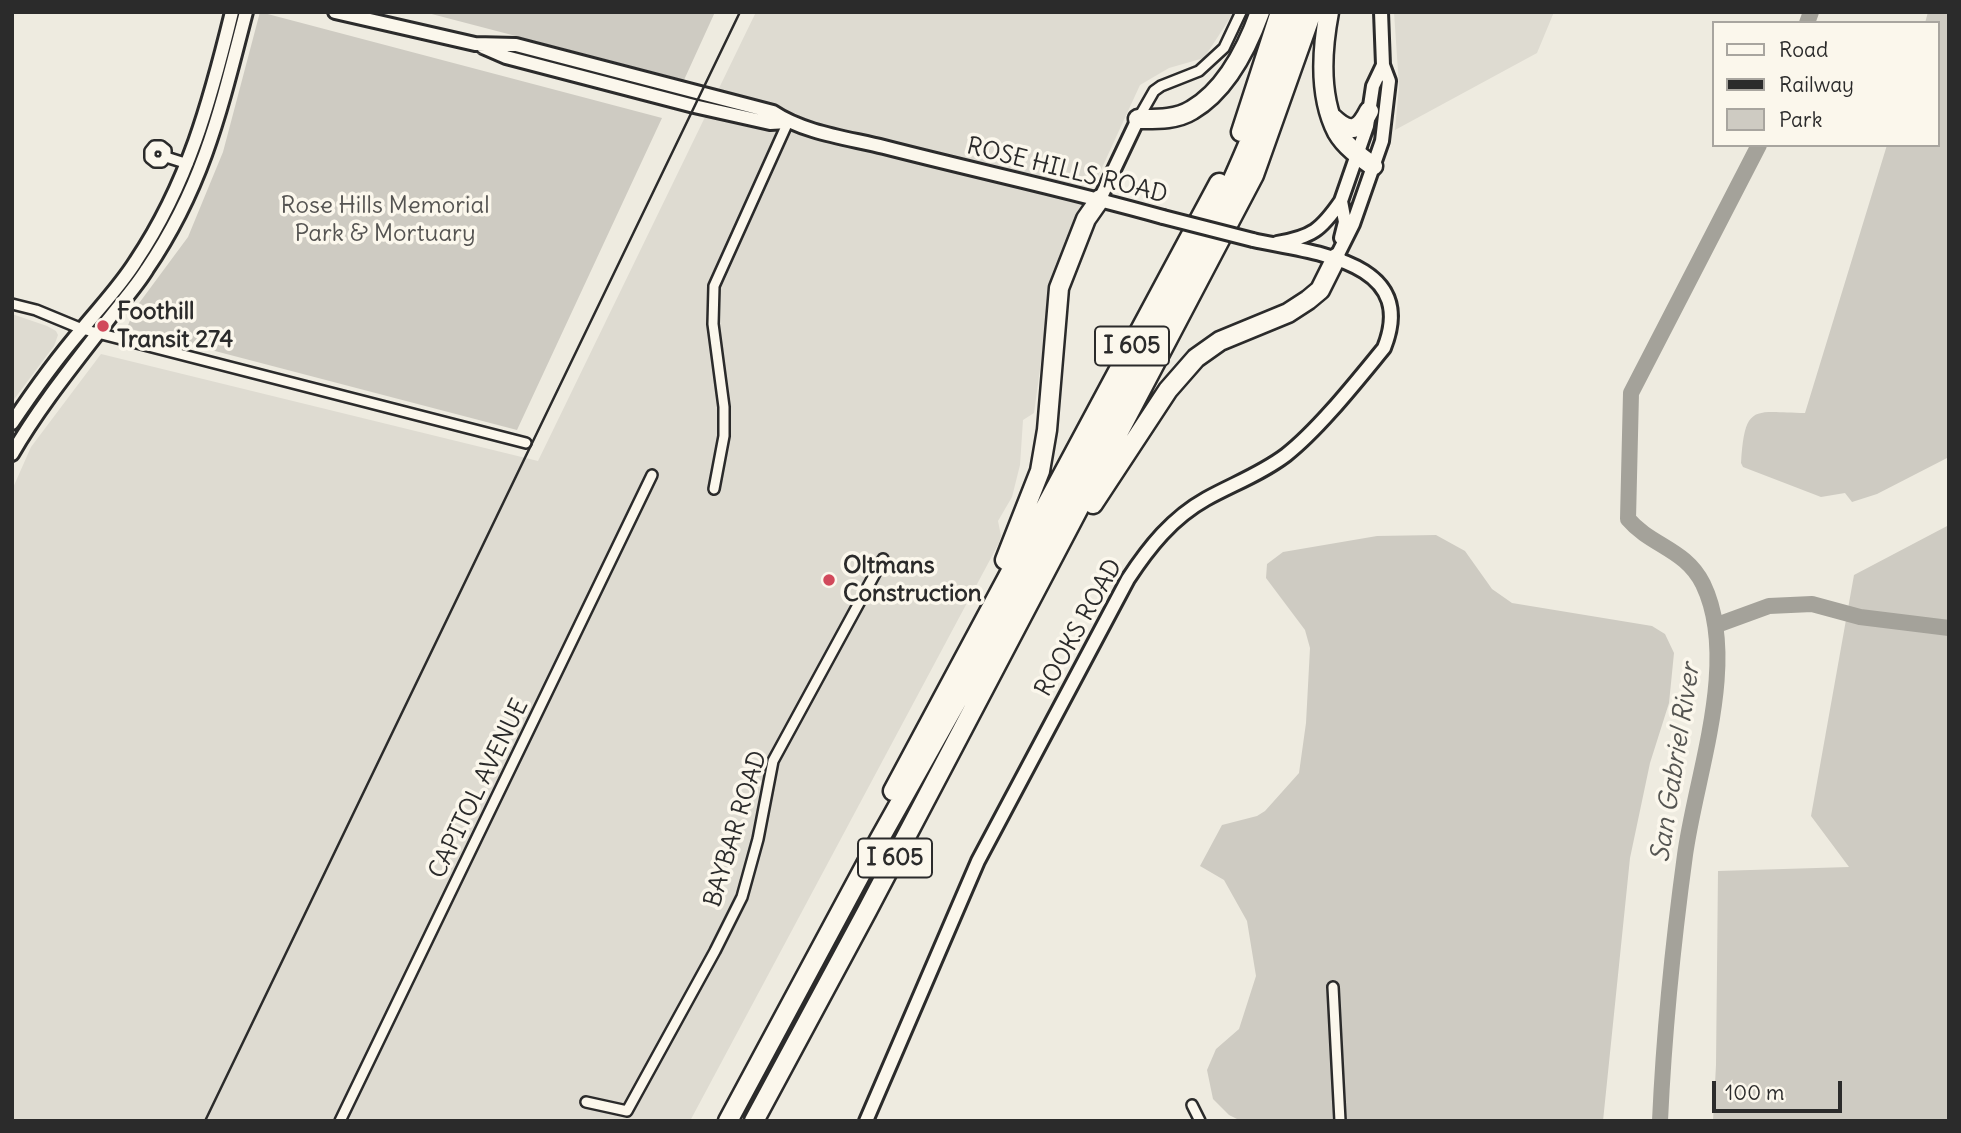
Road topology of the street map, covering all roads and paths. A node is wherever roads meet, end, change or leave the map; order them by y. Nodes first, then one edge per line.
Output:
1 (232, 12) edge
2 (246, 12) edge
3 (335, 12) edge
4 (1241, 12) edge
5 (1260, 12) edge
6 (1280, 12) edge
7 (1329, 12) edge
8 (1381, 12) edge
9 (1305, 15) edge
10 (1383, 65) junction
11 (213, 88) junction
12 (1370, 111) junction
13 (1333, 118) junction
14 (1138, 119) junction
15 (788, 122) junction
16 (1357, 155) junction
17 (170, 158) dead end
18 (188, 164) junction
19 (1373, 166) junction
20 (202, 169) junction
21 (1100, 199) junction
22 (1341, 201) junction
23 (1270, 244) junction
24 (1336, 258) junction
25 (12, 304) edge
26 (82, 329) junction
27 (98, 333) junction
28 (12, 423) edge
29 (526, 443) dead end
30 (12, 454) edge
31 (1106, 459) junction
32 (652, 475) dead end
33 (714, 489) dead end
34 (883, 558) dead end
35 (1034, 594) junction
36 (958, 669) junction
37 (1333, 987) dead end
38 (586, 1102) dead end
39 (1192, 1105) dead end
40 (340, 1121) edge
41 (716, 1121) edge
42 (727, 1121) edge
43 (741, 1121) edge
44 (754, 1121) edge
45 (866, 1121) edge
46 (1200, 1121) edge
47 (1340, 1121) edge

1 - 11 main road
2 - 20 main road
3 - 15 main road, ROSE HILLS ROAD
4 - 14 street
5 - 14 highway
6 - 36 highway, I 605
7 - 13 highway
8 - 10 main road
9 - 31 highway, I 605
9 - 42 highway
10 - 12 main road
10 - 19 main road
11 - 18 main road
11 - 20 main road
12 - 13 highway
12 - 16 main road
13 - 16 highway
14 - 21 main road
15 - 21 main road, ROSE HILLS ROAD
15 - 33 street
16 - 19 highway
16 - 22 main road
17 - 18 street
18 - 26 main road
19 - 24 main road
20 - 27 main road
21 - 23 main road, ROSE HILLS ROAD, bridge
21 - 36 highway
22 - 23 main road
22 - 24 main road
23 - 24 main road, ROSE HILLS ROAD
24 - 35 highway
24 - 45 main road, ROOKS ROAD
25 - 26 street
26 - 27 street
26 - 28 main road
27 - 29 street
27 - 30 main road
31 - 35 highway, I 605
31 - 43 highway
32 - 40 street, CAPITOL AVENUE
34 - 38 street, BAYBAR ROAD
35 - 44 highway, I 605
36 - 41 highway, I 605
37 - 47 street
39 - 46 street

